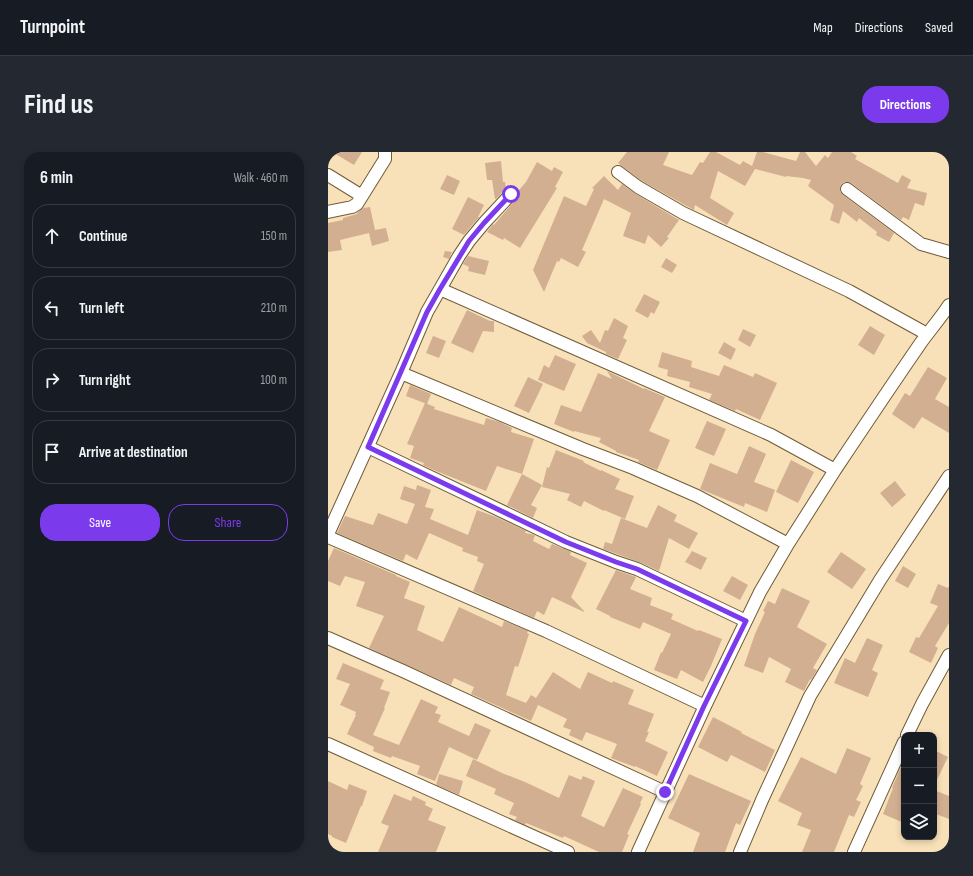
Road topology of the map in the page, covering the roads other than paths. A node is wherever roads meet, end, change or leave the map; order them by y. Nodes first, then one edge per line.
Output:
1 (385, 152) edge
2 (618, 172) dead end
3 (328, 175) edge
4 (847, 189) dead end
5 (511, 194) dead end
6 (362, 196) junction
7 (328, 212) edge
8 (949, 252) edge
9 (440, 289) junction
10 (949, 305) edge
11 (945, 319) edge
12 (927, 334) junction
13 (401, 373) junction
14 (368, 447) junction
15 (835, 470) junction
16 (949, 476) edge
17 (328, 534) edge
18 (328, 537) edge
19 (788, 544) junction
20 (746, 621) junction
21 (328, 638) edge
22 (949, 655) edge
23 (704, 706) junction
24 (908, 732) edge
25 (328, 744) edge
26 (901, 749) edge
27 (665, 792) junction
28 (568, 852) edge
29 (638, 852) edge
30 (740, 852) edge
31 (854, 852) edge

1 - 6 street
2 - 12 street
3 - 6 street
4 - 8 street
5 - 9 street
6 - 7 street
9 - 13 street
9 - 15 street
10 - 11 street
11 - 12 street
12 - 15 street
13 - 14 street
13 - 19 street
14 - 17 street
14 - 20 street
15 - 19 street
16 - 30 street
18 - 23 street
19 - 20 street
20 - 23 street
21 - 27 street
22 - 24 street
23 - 27 street
25 - 28 street
26 - 31 street
27 - 29 street

